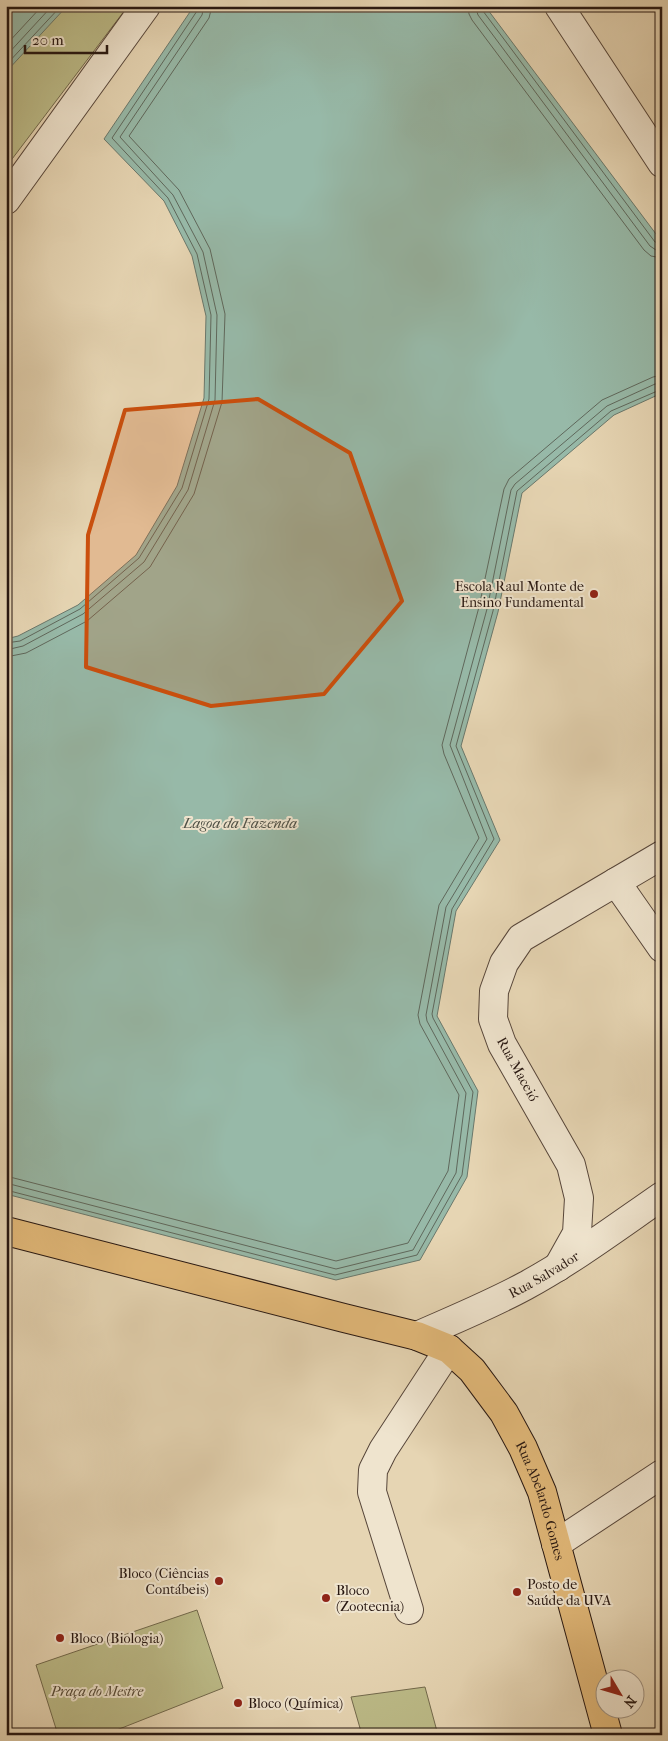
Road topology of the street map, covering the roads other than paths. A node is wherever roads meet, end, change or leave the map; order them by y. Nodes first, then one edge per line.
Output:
1 (146, 6) edge
2 (565, 8) edge
3 (662, 163) edge
4 (6, 200) edge
5 (662, 855) edge
6 (616, 882) junction
7 (662, 948) edge
8 (662, 1196) edge
9 (6, 1231) edge
10 (558, 1267) junction
11 (417, 1336) junction
12 (449, 1349) junction
13 (660, 1480) edge
14 (556, 1544) junction
15 (409, 1610) dead end
16 (608, 1735) edge

1 - 4 street
2 - 3 street
5 - 6 street, Rua Maceió
6 - 7 street
6 - 10 street, Rua Maceió
8 - 10 street, Rua Salvador
9 - 11 main road, Rua Abelardo Gomes
10 - 11 street, Rua Salvador
11 - 12 main road, Rua Abelardo Gomes
12 - 14 main road, Rua Abelardo Gomes
12 - 15 street
13 - 14 street
14 - 16 main road, Rua Abelardo Gomes

